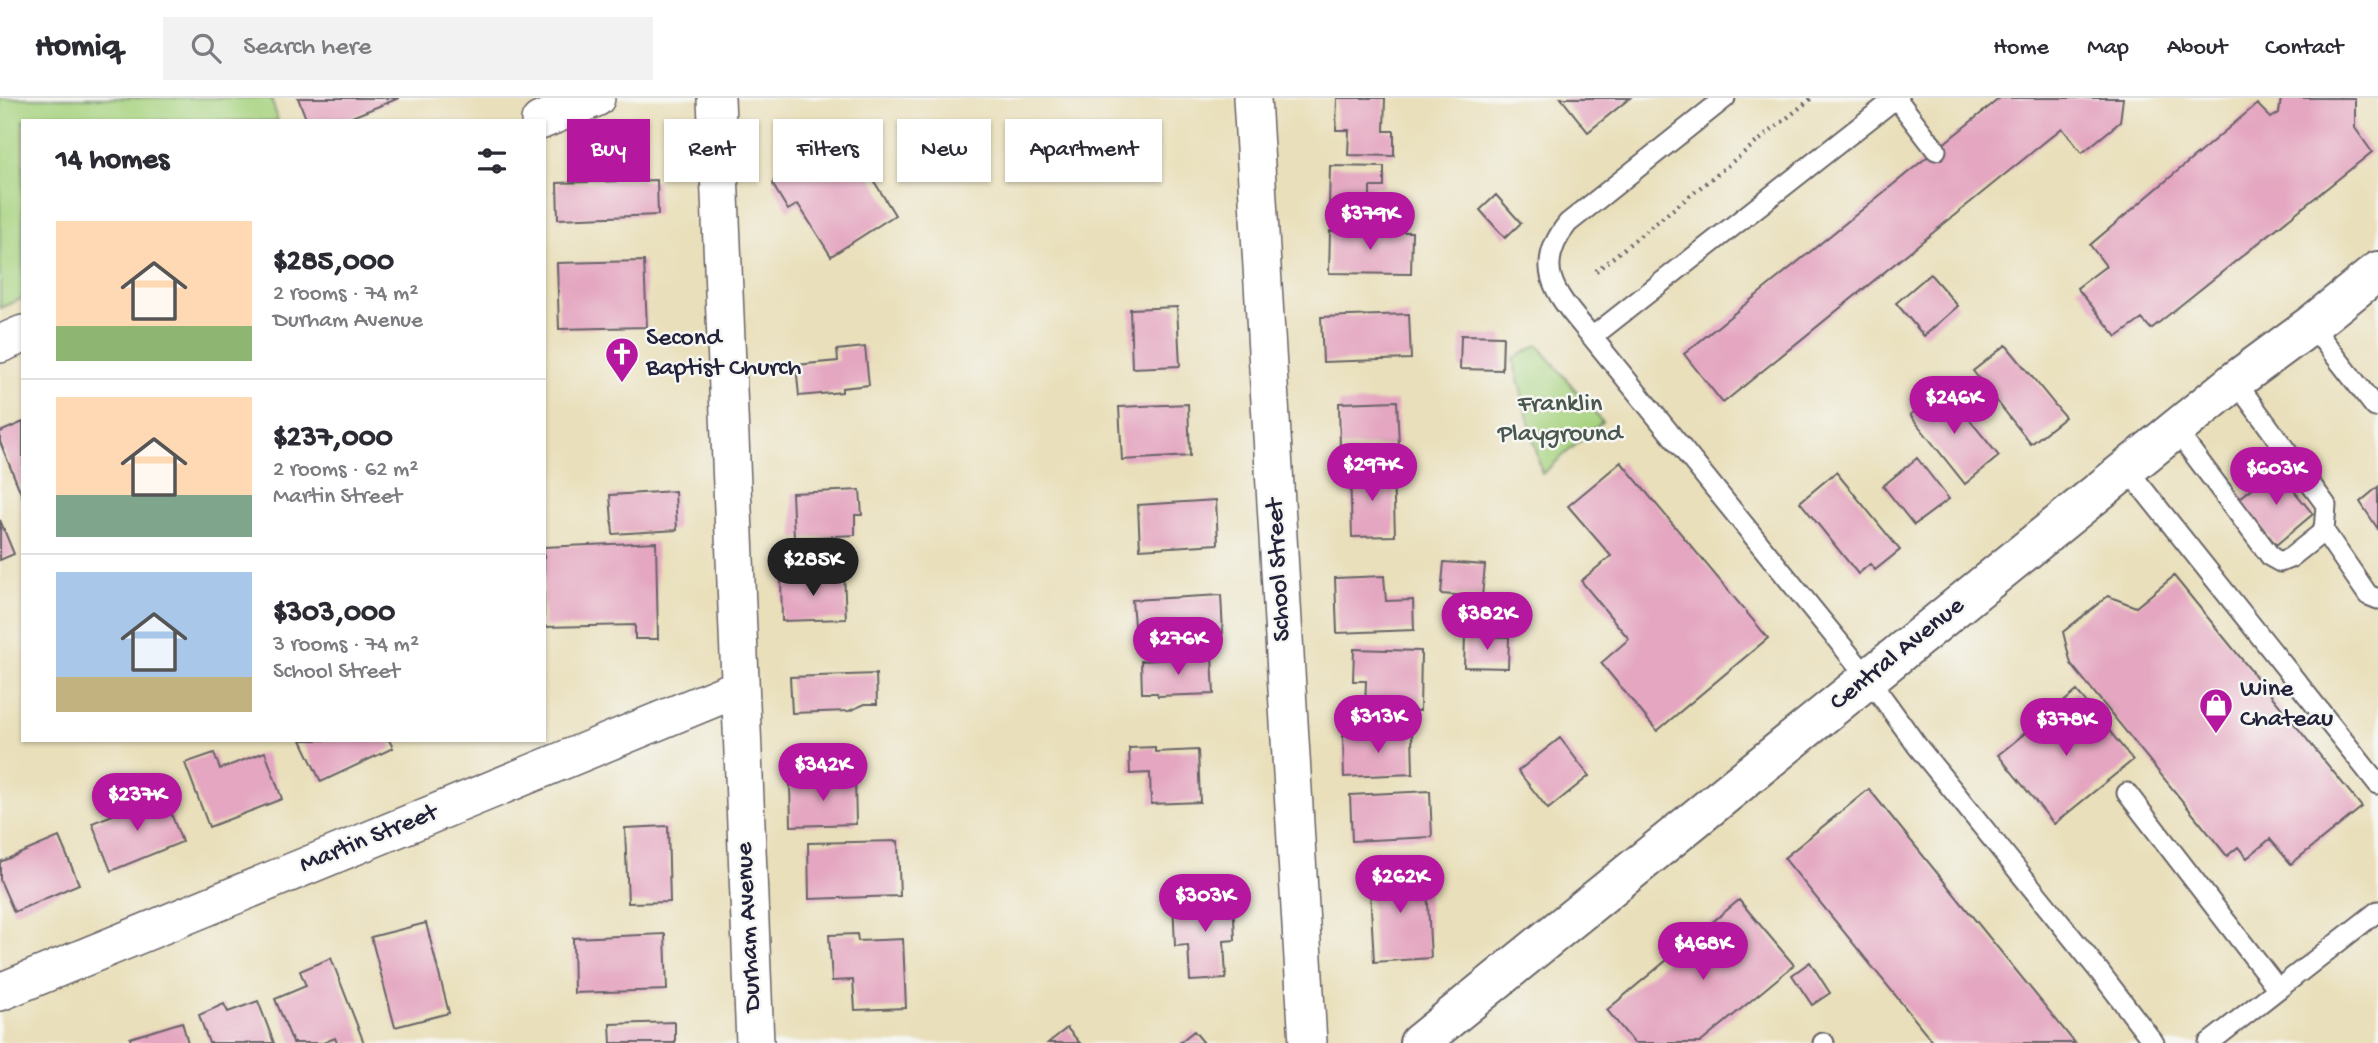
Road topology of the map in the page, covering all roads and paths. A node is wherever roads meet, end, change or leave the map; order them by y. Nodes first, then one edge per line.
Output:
1 (596, 98) edge
2 (716, 98) edge
3 (1252, 98) edge
4 (1724, 98) edge
5 (1812, 98) edge
6 (1896, 98) edge
7 (545, 119) edge
8 (1936, 150) dead end
9 (1596, 271) dead end
10 (2378, 271) edge
11 (2311, 325) junction
12 (21, 335) edge
13 (1592, 337) junction
14 (0, 344) edge
15 (2235, 381) junction
16 (2378, 405) edge
17 (2175, 429) junction
18 (2127, 470) junction
19 (2324, 531) junction
20 (2378, 598) edge
21 (1869, 679) junction
22 (739, 688) junction
23 (2378, 784) edge
24 (2127, 793) dead end
25 (2378, 911) edge
26 (2278, 989) junction
27 (0, 992) edge
28 (755, 1043) edge
29 (1308, 1043) edge
30 (1419, 1043) edge
31 (2154, 1043) edge
32 (2209, 1043) edge

1 - 7 street
2 - 22 street, Durham Avenue
3 - 29 street, School Street
4 - 13 lane
5 - 9 path
6 - 8 lane
6 - 13 lane
10 - 11 street, Central Avenue
11 - 15 street, Central Avenue
11 - 16 lane
12 - 14 street
13 - 21 lane
15 - 17 street, Central Avenue
15 - 19 lane
17 - 18 street, Central Avenue
17 - 19 lane
18 - 21 street, Central Avenue
18 - 23 lane
19 - 20 lane
21 - 30 street, Central Avenue
21 - 31 lane
22 - 27 street, Martin Street
22 - 28 street, Durham Avenue
24 - 26 lane
25 - 26 lane
26 - 32 lane

